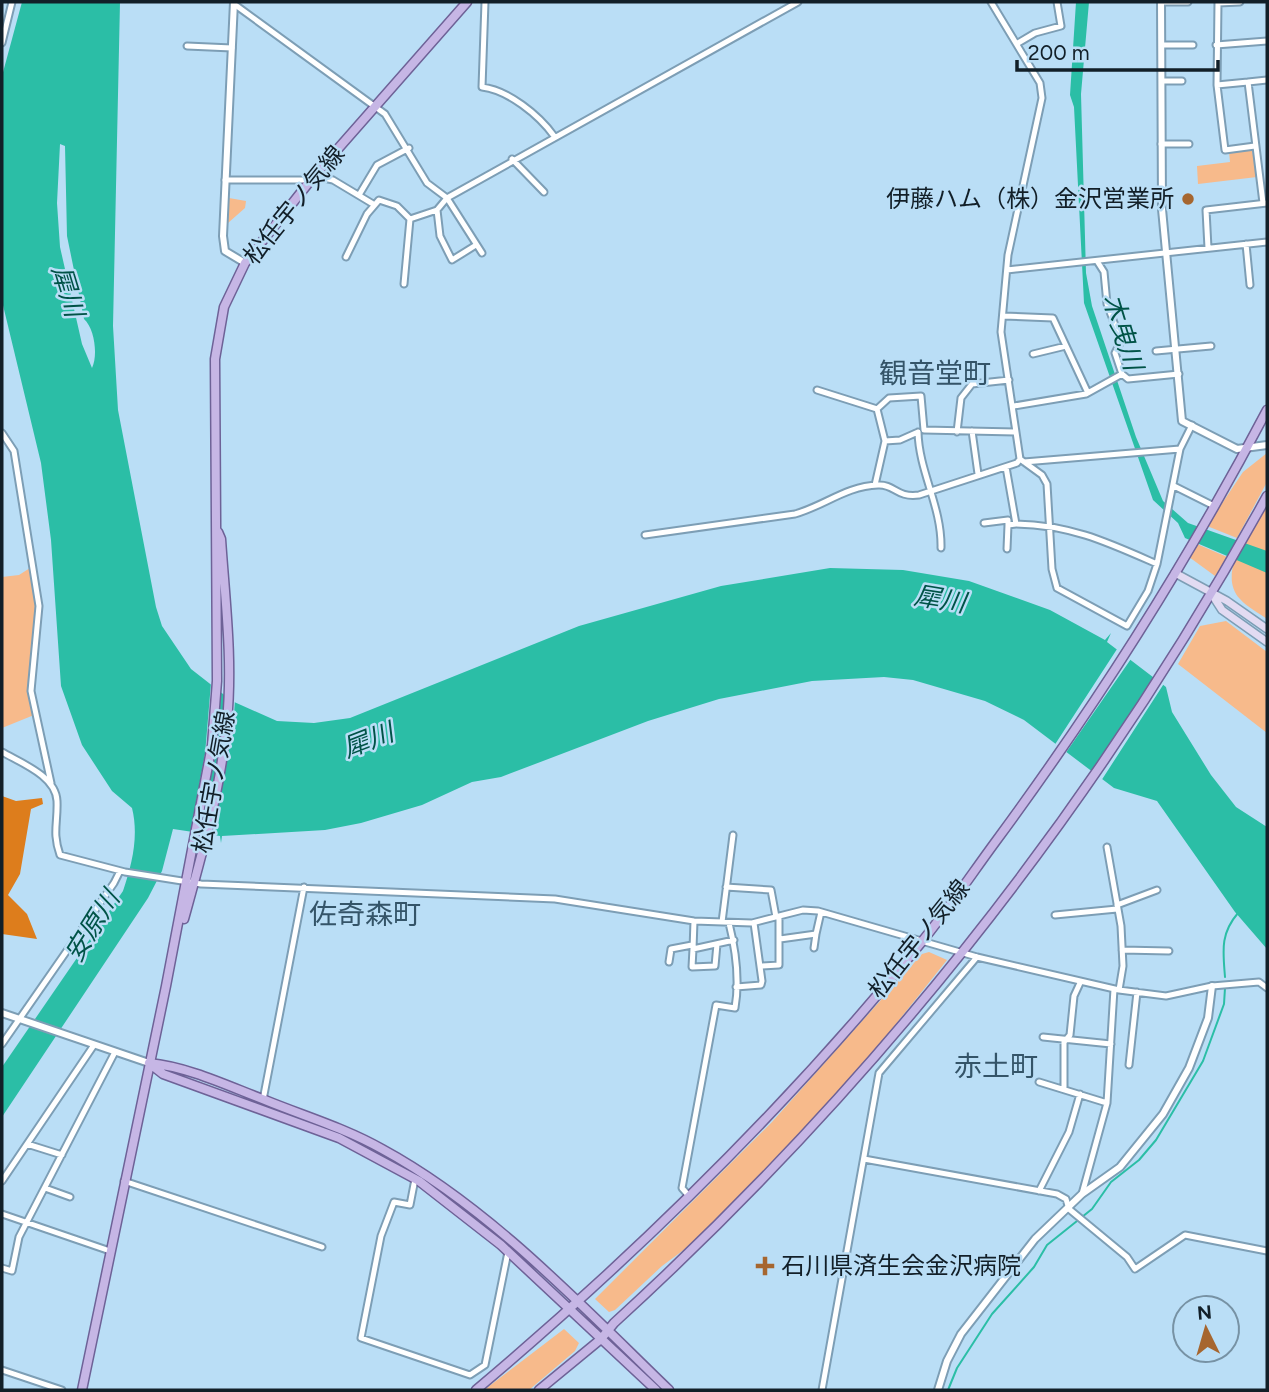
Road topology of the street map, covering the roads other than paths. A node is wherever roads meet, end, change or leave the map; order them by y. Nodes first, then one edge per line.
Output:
1 (12, 2) edge
2 (467, 2) edge
3 (485, 2) edge
4 (798, 2) edge
5 (991, 2) edge
6 (1057, 2) edge
7 (1161, 2) edge
8 (1188, 2) edge
9 (1240, 2) edge
10 (234, 3) edge
11 (1217, 3) edge
12 (1267, 41) edge
13 (2, 43) edge
14 (1018, 43) junction
15 (1163, 45) junction
16 (1193, 45) dead end
17 (1216, 45) junction
18 (187, 46) dead end
19 (232, 48) junction
20 (1267, 80) edge
21 (1163, 81) junction
22 (1182, 81) dead end
23 (1248, 82) junction
24 (1217, 85) junction
25 (376, 106) junction
26 (554, 136) junction
27 (1161, 144) junction
28 (1189, 144) dead end
29 (1255, 146) junction
30 (408, 148) junction
31 (512, 159) junction
32 (312, 178) junction
33 (225, 180) junction
34 (544, 192) dead end
35 (359, 195) junction
36 (447, 198) junction
37 (1265, 203) edge
38 (373, 204) junction
39 (437, 210) junction
40 (410, 219) junction
41 (1267, 242) edge
42 (1246, 244) junction
43 (476, 245) junction
44 (1208, 248) junction
45 (482, 253) dead end
46 (1165, 253) junction
47 (346, 257) dead end
48 (1097, 261) junction
49 (245, 263) junction
50 (1007, 270) junction
51 (404, 284) dead end
52 (1250, 285) dead end
53 (1003, 316) junction
54 (1211, 345) dead end
55 (1066, 346) junction
56 (1176, 349) junction
57 (1156, 351) dead end
58 (1034, 354) dead end
59 (1179, 374) junction
60 (1120, 377) junction
61 (1009, 380) junction
62 (817, 390) dead end
63 (1088, 393) junction
64 (1013, 406) junction
65 (877, 409) junction
66 (1267, 410) edge
67 (1192, 425) junction
68 (921, 431) junction
69 (972, 431) junction
70 (957, 432) junction
71 (1016, 432) junction
72 (2, 433) edge
73 (885, 441) junction
74 (1267, 444) edge
75 (1248, 447) junction
76 (1180, 449) junction
77 (1022, 461) junction
78 (1006, 467) junction
79 (978, 474) junction
80 (875, 485) junction
81 (1174, 486) junction
82 (933, 492) junction
83 (1267, 496) edge
84 (1214, 506) junction
85 (984, 523) dead end
86 (1012, 524) junction
87 (1050, 525) junction
88 (218, 532) junction
89 (645, 535) dead end
90 (941, 548) dead end
91 (1007, 549) dead end
92 (1157, 564) junction
93 (1175, 573) junction
94 (1212, 595) junction
95 (1267, 629) edge
96 (1267, 642) edge
97 (2, 752) edge
98 (51, 783) junction
99 (733, 835) dead end
100 (1107, 847) dead end
101 (122, 872) junction
102 (190, 882) junction
103 (304, 887) junction
104 (726, 887) junction
105 (1157, 890) dead end
106 (1117, 907) junction
107 (821, 912) junction
108 (1055, 915) dead end
109 (778, 917) junction
110 (694, 921) junction
111 (726, 923) junction
112 (754, 923) junction
113 (817, 934) junction
114 (780, 939) junction
115 (734, 940) junction
116 (921, 942) junction
117 (717, 944) junction
118 (693, 947) junction
119 (814, 948) dead end
120 (1122, 950) junction
121 (1169, 951) dead end
122 (963, 954) junction
123 (977, 957) junction
124 (669, 962) dead end
125 (761, 966) junction
126 (692, 967) junction
127 (692, 977) dead end
128 (1080, 983) junction
129 (1212, 986) junction
130 (736, 987) junction
131 (1267, 988) edge
132 (1116, 989) junction
133 (1137, 992) junction
134 (2, 1013) edge
135 (22, 1020) junction
136 (1043, 1037) dead end
137 (1068, 1039) junction
138 (2, 1044) edge
139 (1111, 1044) junction
140 (94, 1045) junction
141 (115, 1052) junction
142 (874, 1060) junction
143 (149, 1063) junction
144 (1129, 1065) dead end
145 (880, 1073) junction
146 (1039, 1082) dead end
147 (1065, 1088) junction
148 (1080, 1094) junction
149 (263, 1100) junction
150 (1107, 1102) junction
151 (27, 1144) junction
152 (62, 1156) junction
153 (864, 1159) junction
154 (415, 1179) junction
155 (2, 1181) edge
156 (124, 1181) junction
157 (45, 1188) junction
158 (1039, 1191) junction
159 (1082, 1194) junction
160 (689, 1196) junction
161 (70, 1197) dead end
162 (1069, 1209) junction
163 (2, 1214) edge
164 (26, 1223) junction
165 (322, 1247) dead end
166 (110, 1251) junction
167 (1267, 1251) edge
168 (508, 1252) junction
169 (2, 1268) edge
170 (576, 1302) junction
171 (570, 1311) junction
172 (607, 1331) junction
173 (601, 1339) junction
174 (2, 1370) edge
175 (62, 1390) edge
176 (82, 1390) edge
177 (476, 1390) edge
178 (540, 1390) edge
179 (656, 1390) edge
180 (669, 1390) edge
181 (822, 1390) edge
182 (938, 1390) edge

1 - 13 street
2 - 25 main road, 松任宇ノ気線
3 - 26 street
4 - 26 street
5 - 14 street
6 - 14 street
7 - 8 street
7 - 15 street
9 - 11 street
10 - 19 street
10 - 25 street
11 - 17 street
12 - 17 street
14 - 50 street
15 - 16 street
15 - 21 street
17 - 24 street
18 - 19 street
19 - 33 street
20 - 23 street
21 - 22 street
21 - 27 street
23 - 24 street
23 - 29 street
24 - 29 street
25 - 30 street
25 - 32 main road, 松任宇ノ気線
26 - 31 street
27 - 28 street
27 - 46 street
29 - 37 street
30 - 35 street
30 - 36 street
31 - 34 street
31 - 36 street
32 - 33 street
32 - 35 street
32 - 49 main road, 松任宇ノ気線
33 - 49 street
35 - 38 street
36 - 39 street
36 - 43 street
37 - 44 street
38 - 40 street
38 - 47 street
39 - 40 street
39 - 43 street
40 - 51 street
41 - 42 street
42 - 44 street
42 - 52 street
43 - 45 street
44 - 46 street
46 - 48 street
46 - 56 street
48 - 50 street
48 - 60 street
49 - 88 main road, 松任宇ノ気線
50 - 53 street
53 - 55 street
53 - 61 street
54 - 56 street
55 - 58 street
55 - 63 street
56 - 57 street
56 - 59 street
59 - 60 street
59 - 67 street
60 - 63 street
61 - 64 street
61 - 70 street
62 - 65 street
63 - 64 street
64 - 71 street
65 - 68 street
65 - 73 street
66 - 75 main road, 松任宇ノ気線
67 - 75 street
67 - 76 street
68 - 70 street
68 - 73 street
68 - 82 street
69 - 70 street
69 - 71 street
69 - 79 street
71 - 77 street
72 - 98 street
73 - 80 street
74 - 75 street
75 - 84 main road, 松任宇ノ気線
76 - 77 street
76 - 81 street
77 - 78 street
77 - 87 street
78 - 79 street
78 - 86 street
79 - 82 street
80 - 82 street
80 - 89 street
81 - 84 street
81 - 92 street
82 - 90 street
83 - 94 main road, 松任宇ノ気線
84 - 93 main road, 松任宇ノ気線
85 - 86 street
86 - 87 street
86 - 91 street
87 - 92 street
87 - 92 street
88 - 102 main road, 松任宇ノ気線
88 - 102 main road, 松任宇ノ気線
93 - 94 main road
93 - 116 main road, 松任宇ノ気線
94 - 95 main road
94 - 96 main road
94 - 122 main road, 松任宇ノ気線
97 - 98 street
98 - 101 street
99 - 104 street
100 - 106 street
101 - 102 street
101 - 135 street
102 - 103 street
102 - 143 main road, 松任宇ノ気線
103 - 110 street
103 - 149 street
104 - 109 street
104 - 111 street
105 - 106 street
106 - 108 street
106 - 120 street
107 - 109 street
107 - 113 street
107 - 116 street
109 - 112 street
109 - 114 street
110 - 111 street
110 - 118 street
111 - 112 street
111 - 115 street
112 - 125 street
113 - 114 street
113 - 119 street
114 - 125 street
115 - 117 street
115 - 130 street
116 - 122 street
116 - 160 main road, 松任宇ノ気線
117 - 118 street
117 - 126 street
118 - 124 street
118 - 126 street
120 - 121 street
120 - 132 street
122 - 123 street
122 - 142 main road, 松任宇ノ気線
123 - 128 street
123 - 145 street
125 - 130 street
126 - 127 street
128 - 132 street
128 - 137 street
129 - 131 street
129 - 133 street
129 - 159 street
130 - 160 street
132 - 133 street
132 - 139 street
133 - 144 street
134 - 135 street
135 - 138 street
135 - 140 street
136 - 137 street
137 - 139 street
137 - 147 street
139 - 150 street
140 - 141 street
140 - 151 street
141 - 143 street
141 - 152 street
142 - 145 street
142 - 172 main road, 松任宇ノ気線
143 - 149 main road
143 - 154 main road
143 - 156 main road, 松任宇ノ気線
145 - 153 street
146 - 147 street
147 - 148 street
148 - 150 street
148 - 158 street
149 - 170 main road
150 - 159 street
151 - 152 street
151 - 155 street
152 - 157 street
153 - 158 street
153 - 181 street
154 - 168 main road
154 - 168 street
156 - 165 street
156 - 166 main road, 松任宇ノ気線
157 - 161 street
157 - 164 street
158 - 162 street
159 - 162 street
160 - 170 main road, 松任宇ノ気線
162 - 167 street
162 - 182 street
163 - 164 street
164 - 166 street
164 - 169 street
166 - 176 main road, 松任宇ノ気線
168 - 171 main road
170 - 171 main road, 松任宇ノ気線
170 - 172 main road
171 - 173 main road
171 - 177 main road, 松任宇ノ気線
172 - 173 main road, 松任宇ノ気線
172 - 180 main road
173 - 178 main road, 松任宇ノ気線
173 - 179 main road
174 - 175 street

